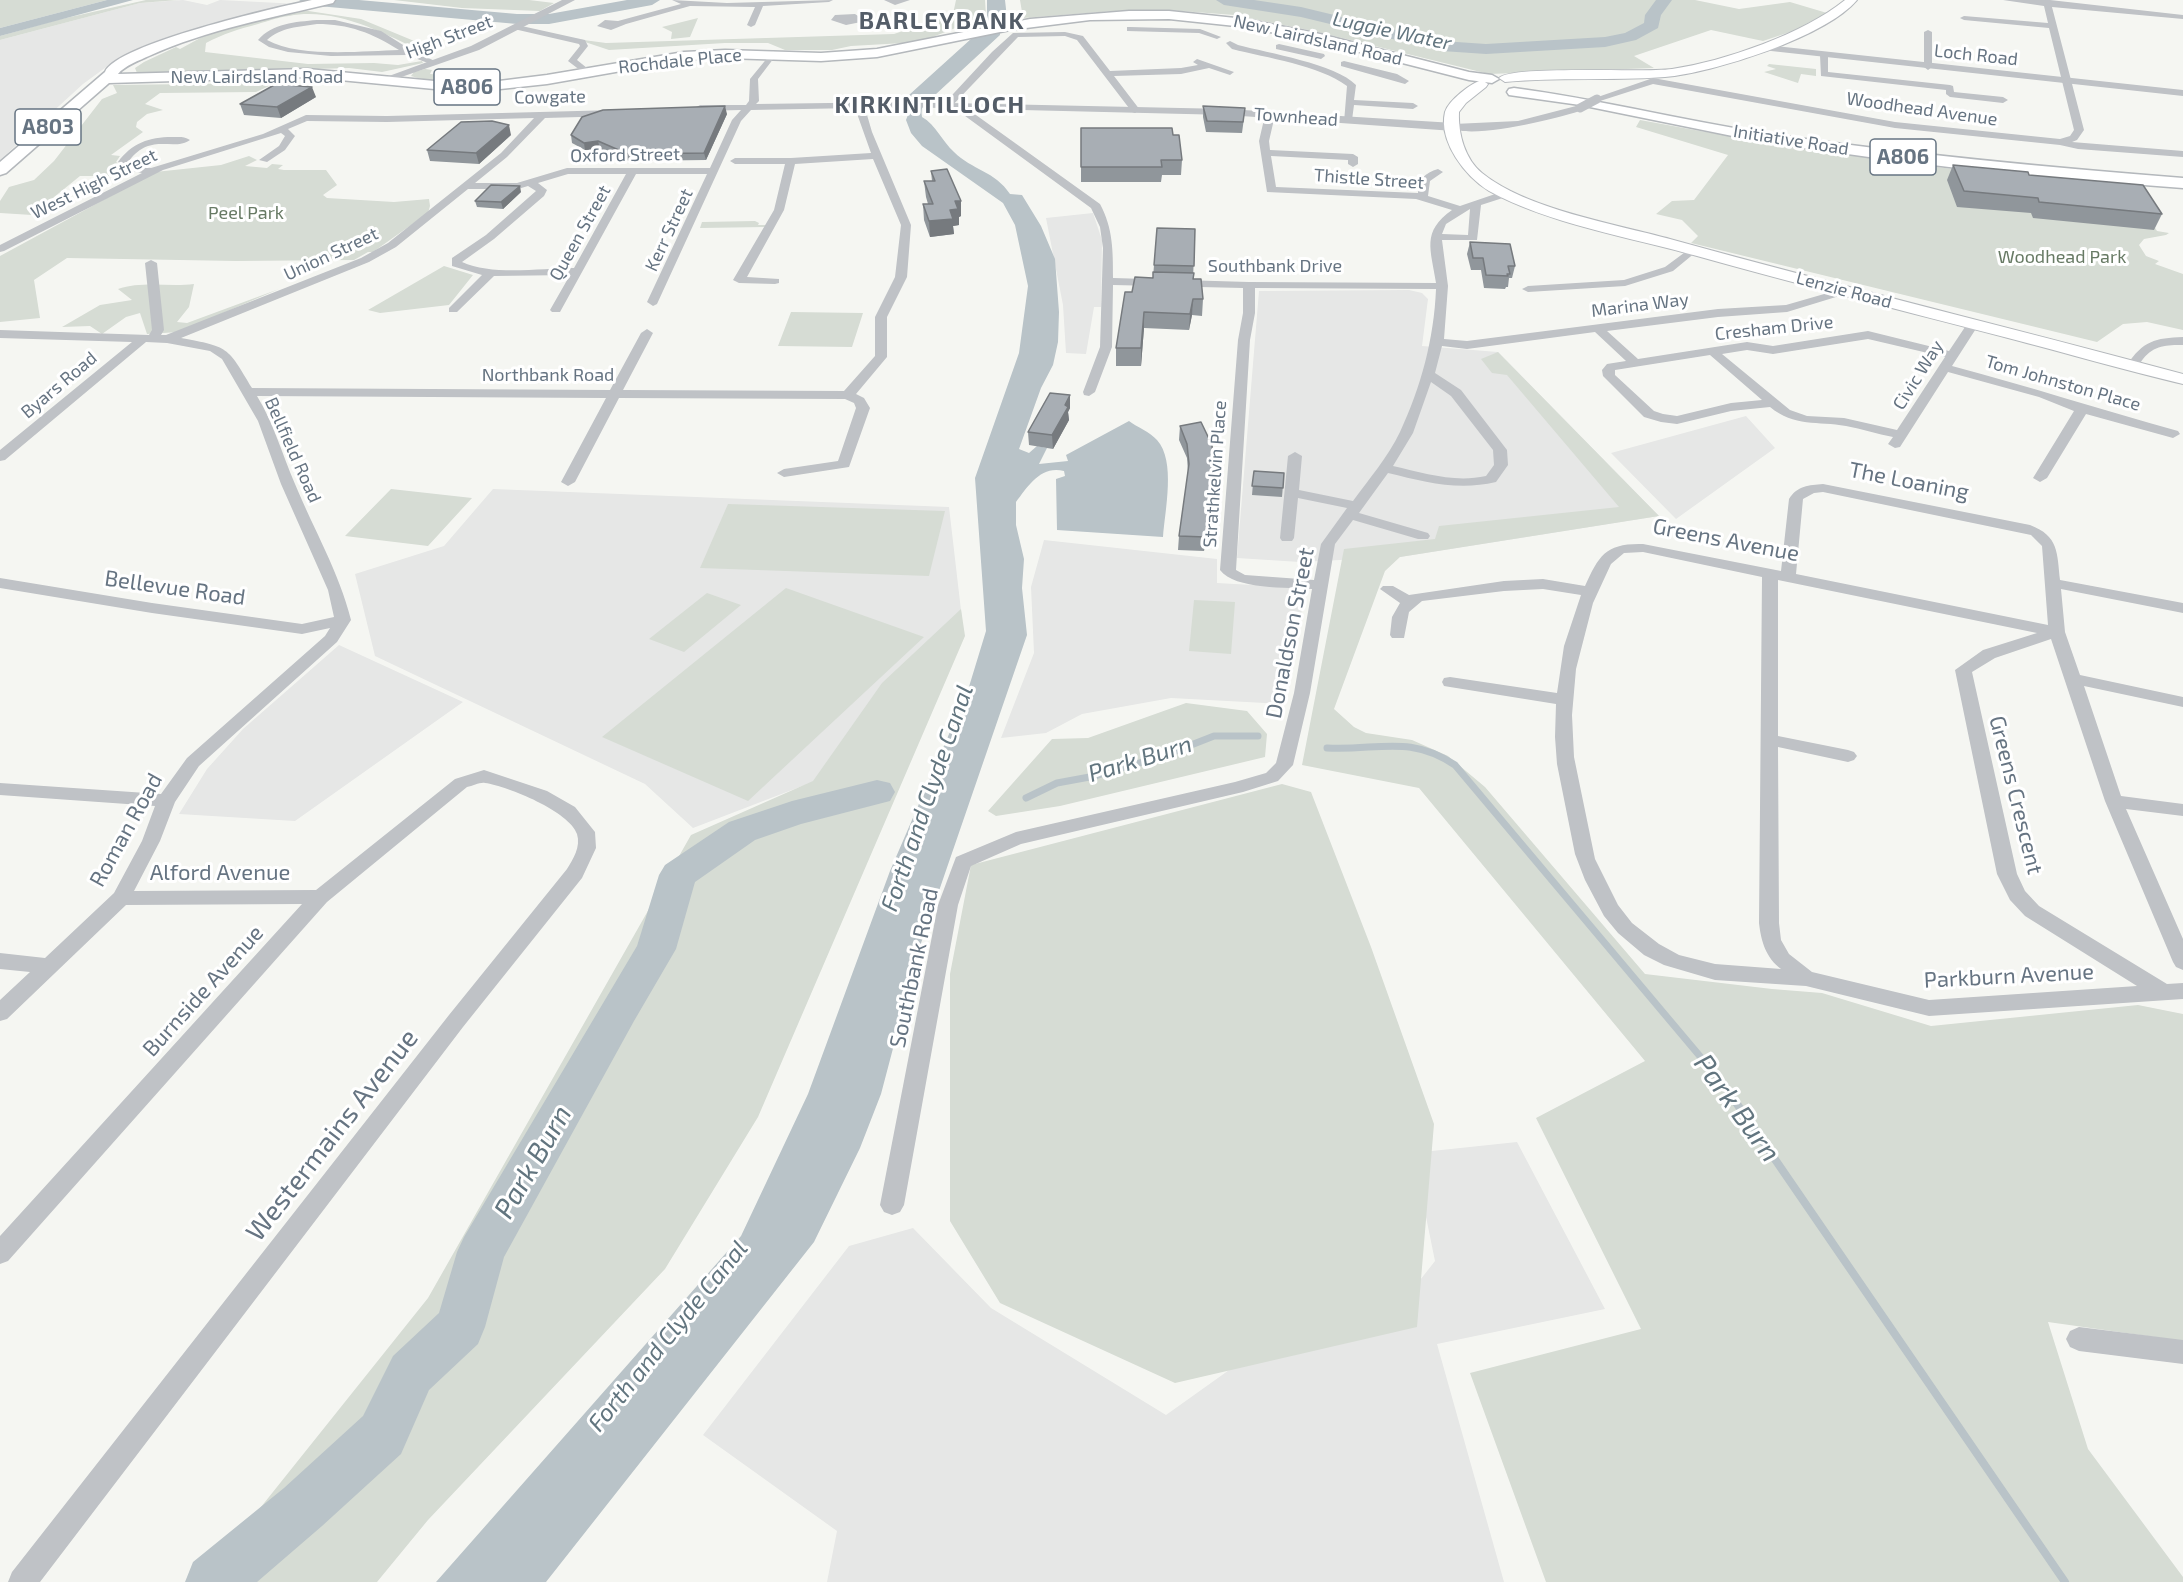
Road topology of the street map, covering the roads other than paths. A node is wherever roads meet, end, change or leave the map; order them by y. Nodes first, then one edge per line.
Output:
1 (329, 0) edge
2 (570, 0) edge
3 (676, 0) edge
4 (829, 0) edge
5 (888, 0) edge
6 (906, 0) edge
7 (1852, 0) edge
8 (2007, 0) edge
9 (2046, 2) edge
10 (761, 3) junction
11 (689, 4) junction
12 (2183, 17) edge
13 (1964, 18) dead end
14 (620, 22) dead end
15 (522, 25) junction
16 (751, 25) dead end
17 (2053, 26) junction
18 (1130, 29) dead end
19 (1018, 30) junction
20 (1928, 32) dead end
21 (1246, 40) dead end
22 (1231, 41) junction
23 (1279, 46) dead end
24 (1766, 48) junction
25 (1297, 50) junction
26 (408, 52) junction
27 (737, 53) junction
28 (773, 54) junction
29 (845, 55) junction
30 (1824, 55) junction
31 (1321, 56) dead end
32 (810, 57) junction
33 (1274, 59) junction
34 (1192, 60) dead end
35 (433, 62) junction
36 (1344, 64) dead end
37 (764, 65) junction
38 (1208, 66) junction
39 (1928, 67) junction
40 (1363, 68) junction
41 (1951, 69) junction
42 (588, 72) junction
43 (1230, 72) dead end
44 (113, 74) junction
45 (1109, 74) junction
46 (144, 78) junction
47 (1343, 78) junction
48 (1653, 78) junction
49 (383, 80) junction
50 (1405, 81) dead end
51 (2065, 82) junction
52 (1488, 85) junction
53 (1525, 85) junction
54 (1950, 88) junction
55 (89, 91) junction
56 (2183, 93) edge
57 (2003, 100) dead end
58 (1350, 102) junction
59 (859, 105) junction
60 (903, 105) joint
61 (1580, 105) junction
62 (1413, 106) dead end
63 (748, 107) junction
64 (942, 107) junction
65 (964, 108) junction
66 (691, 109) edge
67 (1135, 110) junction
68 (626, 112) edge
69 (542, 115) junction
70 (1270, 115) junction
71 (306, 118) joint
72 (1347, 120) junction
73 (1454, 127) junction
74 (282, 129) junction
75 (510, 129) edge
76 (529, 130) junction
77 (185, 141) dead end
78 (2060, 142) junction
79 (1265, 153) junction
80 (2183, 154) edge
81 (877, 156) junction
82 (264, 160) dead end
83 (1356, 160) dead end
84 (735, 161) dead end
85 (791, 161) junction
86 (0, 170) edge
87 (152, 171) junction
88 (633, 171) junction
89 (715, 171) junction
90 (1438, 172) dead end
91 (530, 183) junction
92 (2183, 183) edge
93 (466, 186) junction
94 (1508, 193) junction
95 (1423, 197) junction
96 (1476, 203) junction
97 (1460, 209) junction
98 (1436, 237) junction
99 (0, 249) edge
100 (1692, 250) junction
101 (152, 263) dead end
102 (578, 271) junction
103 (491, 272) junction
104 (775, 281) dead end
105 (1108, 281) junction
106 (1249, 285) junction
107 (1442, 286) junction
108 (1528, 289) dead end
109 (1837, 293) junction
110 (653, 302) dead end
111 (453, 310) dead end
112 (556, 310) dead end
113 (1972, 324) junction
114 (1597, 328) junction
115 (647, 333) dead end
116 (0, 334) edge
117 (154, 340) junction
118 (2183, 341) edge
119 (1437, 342) junction
120 (1713, 352) junction
121 (1947, 361) junction
122 (1635, 363) junction
123 (2133, 365) junction
124 (1428, 374) junction
125 (2183, 379) edge
126 (247, 392) junction
127 (1089, 392) dead end
128 (615, 393) junction
129 (848, 395) junction
130 (1770, 403) junction
131 (2082, 409) junction
132 (2173, 434) dead end
133 (1295, 456) dead end
134 (0, 457) edge
135 (1385, 468) junction
136 (784, 473) dead end
137 (2040, 478) dead end
138 (568, 482) dead end
139 (1292, 493) junction
140 (1354, 510) junction
141 (1423, 536) dead end
142 (1287, 538) dead end
143 (1779, 575) junction
144 (0, 583) edge
145 (2052, 583) junction
146 (1322, 585) junction
147 (1388, 589) dead end
148 (1590, 592) junction
149 (1408, 601) junction
150 (2183, 608) edge
151 (343, 620) junction
152 (2057, 632) junction
153 (1398, 635) dead end
154 (2073, 679) junction
155 (1450, 682) dead end
156 (1566, 700) junction
157 (2183, 702) edge
158 (1770, 740) junction
159 (1848, 756) dead end
160 (1284, 765) joint
161 (461, 783) joint
162 (0, 789) edge
163 (166, 801) junction
164 (2114, 801) junction
165 (2183, 810) edge
166 (320, 897) junction
167 (121, 898) junction
168 (2179, 944) edge
169 (0, 961) edge
170 (2183, 962) edge
171 (48, 966) junction
172 (1806, 978) junction
173 (2173, 991) edge
174 (0, 1013) edge
175 (892, 1204) dead end
176 (0, 1253) edge
177 (2079, 1339) dead end
178 (2183, 1352) edge
179 (22, 1582) edge

1 - 44 main road, A803
2 - 15 street, High Street
3 - 11 street
4 - 10 street
5 - 6 street
7 - 24 main road
8 - 9 street
9 - 12 street
9 - 17 street
10 - 11 street
10 - 16 street
11 - 14 street
13 - 17 street
15 - 35 street, High Street
15 - 42 street
17 - 51 street
18 - 22 street
19 - 29 main road, New Lairdsland Road / A806
19 - 45 street
19 - 52 main road, New Lairdsland Road / A806
19 - 64 street
20 - 39 street
21 - 22 street
22 - 33 street
23 - 25 street
24 - 30 street, Loch Road
24 - 48 main road
25 - 31 street
25 - 33 street
26 - 26 street
26 - 35 street
27 - 28 main road, Rochdale Place / A806
27 - 37 main road
27 - 42 main road, Rochdale Place / A806
28 - 29 main road, New Lairdsland Road / A806
28 - 32 main road, New Lairdsland Road / A806
28 - 37 street
29 - 32 main road, New Lairdsland Road / A806
30 - 39 street, Loch Road
30 - 54 street
32 - 37 main road
33 - 47 street
34 - 38 street
35 - 49 street, High Street
36 - 40 street
37 - 63 street
38 - 43 street
38 - 45 street
39 - 41 street, Loch Road
40 - 47 street
40 - 50 street
41 - 51 street, Loch Road
41 - 54 street
42 - 49 main road, New Lairdsland Road / A806
44 - 46 main road, New Lairdsland Road / A806
44 - 46 main road
44 - 55 main road, A803
45 - 67 street
46 - 49 main road, New Lairdsland Road / A806
46 - 55 main road
47 - 58 street
48 - 53 main road
48 - 61 street, bridge
48 - 78 street, Woodhead Avenue
51 - 56 street, Loch Road
51 - 78 street
52 - 53 main road
52 - 53 main road
52 - 73 main road
53 - 61 main road, A806
54 - 57 street
55 - 86 main road, A803
58 - 62 street
58 - 72 street
59 - 60 street
59 - 63 street
59 - 81 street
60 - 64 street
61 - 73 street
61 - 92 main road, Initiative Road / A806
63 - 66 street
63 - 89 street, Kerr Street
64 - 65 street, Townhead
65 - 67 street, Townhead
65 - 105 street
67 - 70 street, Townhead
68 - 69 street, Cowgate
69 - 71 street, Cowgate
69 - 76 street, Union Street
70 - 72 street, Townhead
70 - 79 street
71 - 74 street, West High Street
72 - 73 street, Townhead
73 - 94 main road
74 - 82 street
74 - 87 street, West High Street
75 - 76 street
76 - 93 street, Union Street
77 - 87 street
78 - 80 street, Woodhead Avenue
79 - 83 street
79 - 95 street, Thistle Street
81 - 85 street
81 - 129 street
84 - 85 street
85 - 104 street
87 - 99 street, West High Street
88 - 89 street, Oxford Street
88 - 91 street, Oxford Street
88 - 102 street, Queen Street
89 - 110 street, Kerr Street
90 - 95 street
91 - 93 street, Oxford Street
91 - 103 street
93 - 117 street, Union Street
94 - 96 street
94 - 100 main road, Lenzie Road
95 - 97 street, Thistle Street
96 - 97 street
96 - 98 street
97 - 98 street
98 - 107 street, Donaldson Street
100 - 108 street
100 - 109 main road, Lenzie Road
101 - 117 street
102 - 103 street
102 - 112 street, Queen Street
103 - 111 street
105 - 106 street, Southbank Drive
105 - 127 street
106 - 107 street, Southbank Drive
106 - 146 street, Strathkelvin Place
107 - 119 street, Donaldson Street
109 - 113 main road, Lenzie Road
109 - 114 street, Marina Way
113 - 121 street, Civic Way
113 - 123 main road
114 - 119 street, Marina Way
114 - 122 street
115 - 128 street
116 - 117 street, Bellfield Road
117 - 126 street, Bellfield Road
117 - 134 street, Byars Road
118 - 123 street
119 - 124 street, Donaldson Street
120 - 121 street, Cresham Drive
120 - 122 street, Cresham Drive
120 - 130 street
121 - 130 street, Civic Way
121 - 131 street, Tom Johnston Place
122 - 130 street, Cresham Drive
123 - 125 main road
124 - 135 street, Donaldson Street
124 - 135 street
126 - 128 street, Northbank Road
126 - 151 street, Bellfield Road
128 - 129 street, Northbank Road
128 - 138 street
129 - 136 street
131 - 132 street, Tom Johnston Place
131 - 137 street
133 - 139 street
135 - 140 street, Donaldson Street
139 - 140 street
139 - 142 street
140 - 141 street
140 - 146 street, Donaldson Street
143 - 145 street, The Loaning
143 - 148 street, Greens Avenue
143 - 152 street, Greens Avenue
143 - 158 street, Parkburn Avenue
144 - 151 street, Bellevue Road
145 - 150 street
145 - 152 street, The Loaning
146 - 160 street, Donaldson Street
147 - 149 street
148 - 149 street
148 - 156 street, Greens Avenue
149 - 153 street
151 - 163 street, Roman Road
152 - 154 street, The Loaning
152 - 173 street, Greens Crescent
154 - 157 street
154 - 164 street, The Loaning
155 - 156 street
156 - 172 street, Greens Avenue
158 - 159 street
158 - 172 street, Parkburn Avenue
160 - 175 street, Southbank Road
161 - 166 street, Burnside Avenue
161 - 179 street, Westermains Avenue
162 - 163 street
163 - 167 street, Roman Road
164 - 165 street
164 - 168 street, The Loaning
166 - 167 street, Alford Avenue
166 - 176 street, Burnside Avenue
167 - 171 street, Roman Road
168 - 170 street, The Loaning
169 - 171 street
171 - 174 street, Roman Road
172 - 173 street, Parkburn Avenue
177 - 178 street

